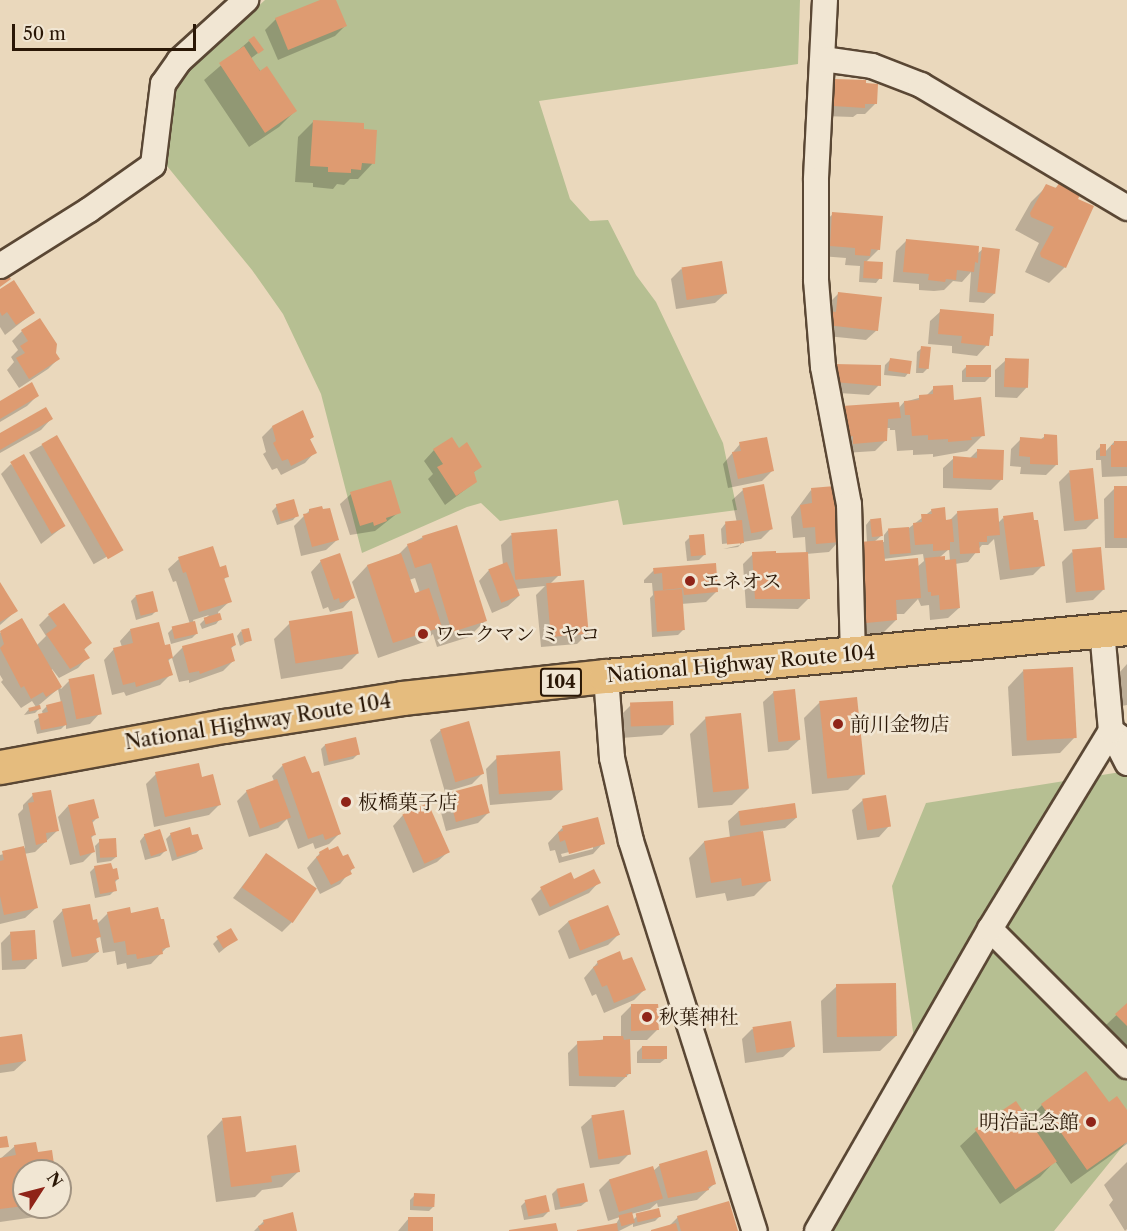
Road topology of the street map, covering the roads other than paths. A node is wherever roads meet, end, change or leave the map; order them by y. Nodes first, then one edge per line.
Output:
1 (246, 0) edge
2 (825, 0) edge
3 (823, 59) junction
4 (1127, 208) edge
5 (0, 266) edge
6 (1114, 630) edge
7 (853, 655) junction
8 (606, 676) junction
9 (1119, 736) edge
10 (1127, 763) edge
11 (0, 767) edge
12 (990, 929) junction
13 (1127, 1066) edge
14 (755, 1231) edge
15 (817, 1231) edge

1 - 5 street
2 - 3 street
3 - 4 street
3 - 7 street
6 - 7 highway, National Highway Route 104 / 104
6 - 9 street
7 - 8 highway, National Highway Route 104 / 104
8 - 11 highway, National Highway Route 104 / 104
8 - 14 street
9 - 10 street
9 - 12 street
12 - 13 street
12 - 15 street

